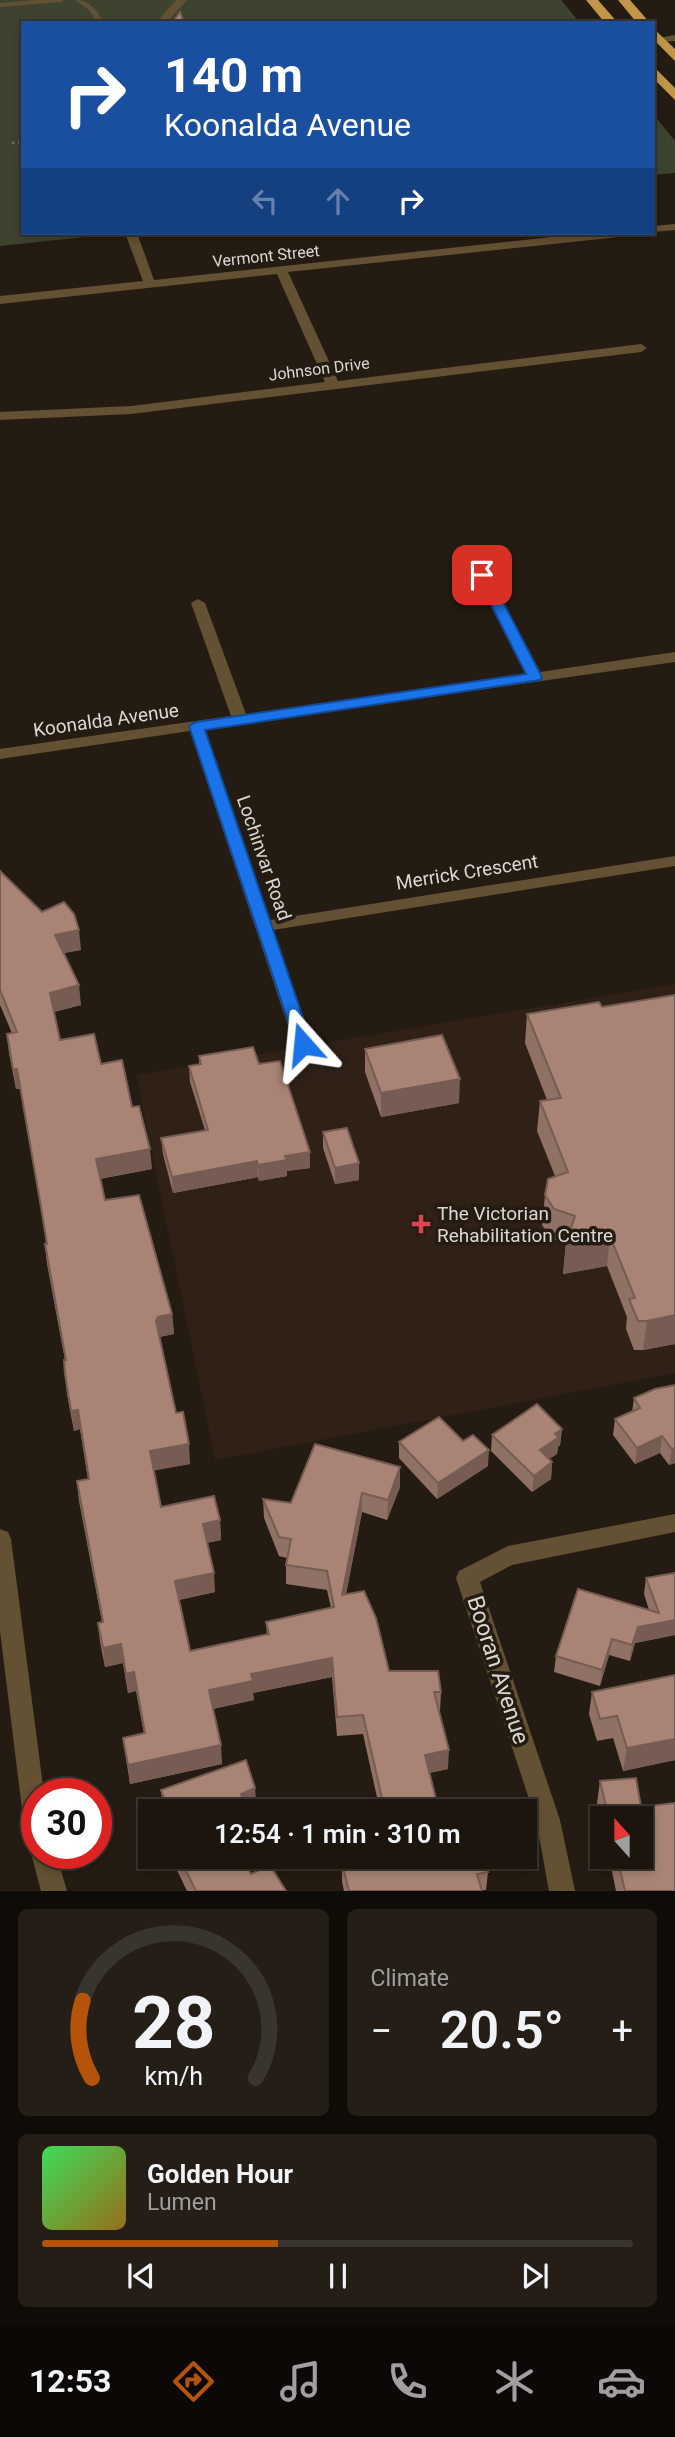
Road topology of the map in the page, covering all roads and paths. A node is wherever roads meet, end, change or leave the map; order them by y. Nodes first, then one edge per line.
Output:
1 (61, 0) edge
2 (78, 0) edge
3 (182, 0) edge
4 (592, 0) edge
5 (624, 0) edge
6 (0, 5) edge
7 (100, 21) edge
8 (162, 21) edge
9 (610, 21) edge
10 (642, 21) edge
11 (656, 36) edge
12 (675, 38) edge
13 (675, 57) edge
14 (655, 72) edge
15 (675, 96) edge
16 (21, 142) edge
17 (12, 143) dead end
18 (675, 227) edge
19 (655, 229) edge
20 (132, 235) edge
21 (601, 235) edge
22 (281, 270) junction
23 (150, 284) junction
24 (0, 300) edge
25 (641, 348) dead end
26 (333, 385) junction
27 (0, 416) edge
28 (482, 575) dead end
29 (198, 603) dead end
30 (675, 657) edge
31 (535, 677) junction
32 (240, 720) junction
33 (196, 726) junction
34 (0, 754) edge
35 (675, 861) edge
36 (265, 926) junction
37 (303, 1044) dead end
38 (675, 1523) edge
39 (0, 1539) edge
40 (28, 1778) edge
41 (48, 1869) edge
42 (54, 1891) edge
43 (562, 1891) edge

1 - 6 lane
2 - 7 lane
3 - 8 street
4 - 9 highway
5 - 10 highway
11 - 12 street
11 - 13 highway
14 - 15 highway
16 - 17 path
18 - 19 street
20 - 23 street
21 - 22 street, Vermont Street
22 - 23 street, Vermont Street
22 - 26 street
23 - 24 street, Vermont Street
25 - 26 street, Johnson Drive
26 - 27 street, Johnson Drive
28 - 31 street
29 - 32 street
30 - 31 street, Koonalda Avenue
31 - 32 street, Koonalda Avenue
32 - 33 street, Koonalda Avenue
33 - 34 street, Koonalda Avenue
33 - 36 street, Lochinvar Road
35 - 36 street, Merrick Crescent
36 - 37 street, Lochinvar Road
38 - 43 street, Booran Avenue
39 - 40 street
41 - 42 street

